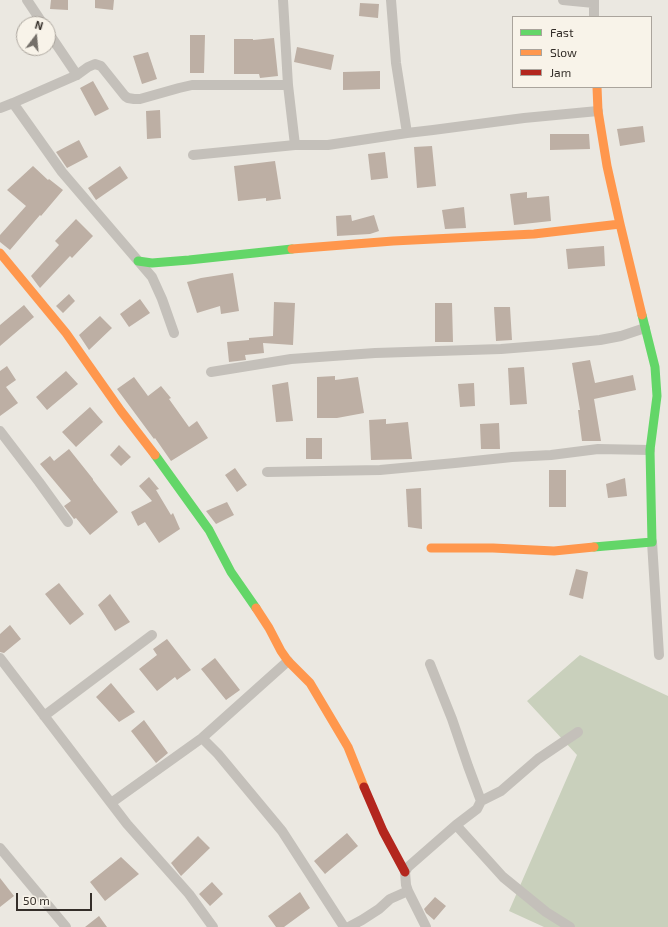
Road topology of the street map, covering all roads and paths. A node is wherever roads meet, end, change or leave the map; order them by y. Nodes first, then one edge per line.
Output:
1 (27, 0) edge
2 (284, 0) edge
3 (391, 0) edge
4 (563, 0) edge
5 (594, 1) edge
6 (37, 16) edge
7 (594, 16) edge
8 (56, 44) edge
9 (76, 75) junction
10 (288, 85) junction
11 (597, 88) edge
12 (13, 103) junction
13 (0, 108) edge
14 (598, 111) junction
15 (407, 133) junction
16 (295, 146) junction
17 (193, 155) dead end
18 (620, 224) junction
19 (0, 253) edge
20 (138, 261) junction
21 (645, 328) junction
22 (174, 333) dead end
23 (211, 372) dead end
24 (0, 431) edge
25 (650, 450) junction
26 (267, 472) dead end
27 (68, 522) dead end
28 (652, 542) junction
29 (431, 548) dead end
30 (152, 635) dead end
31 (659, 655) dead end
32 (0, 658) edge
33 (288, 661) junction
34 (430, 664) dead end
35 (44, 716) junction
36 (578, 732) dead end
37 (202, 738) junction
38 (481, 801) junction
39 (111, 803) junction
40 (456, 825) junction
41 (0, 848) edge
42 (404, 872) junction
43 (408, 891) junction
44 (66, 927) edge
45 (213, 927) edge
46 (344, 927) edge
47 (349, 927) edge
48 (426, 927) edge
49 (570, 927) edge

1 - 6 street
2 - 10 street
3 - 15 street
4 - 5 street
5 - 7 street
8 - 9 street
9 - 10 street
9 - 12 street
10 - 16 street
11 - 14 street
12 - 13 street
12 - 20 street
14 - 15 street
14 - 18 street
15 - 16 street
16 - 17 street
18 - 20 street
18 - 21 street
19 - 33 street
20 - 22 street
21 - 23 street
21 - 25 street
24 - 27 street
25 - 26 street
25 - 28 street
28 - 29 street
28 - 31 street
30 - 35 street
32 - 35 street
33 - 37 street
33 - 42 street
34 - 38 street
35 - 39 street
36 - 38 street
37 - 39 street
37 - 46 street
38 - 40 street
39 - 45 street
40 - 42 street
40 - 49 street
41 - 44 street
42 - 43 street
43 - 47 street
43 - 48 street

